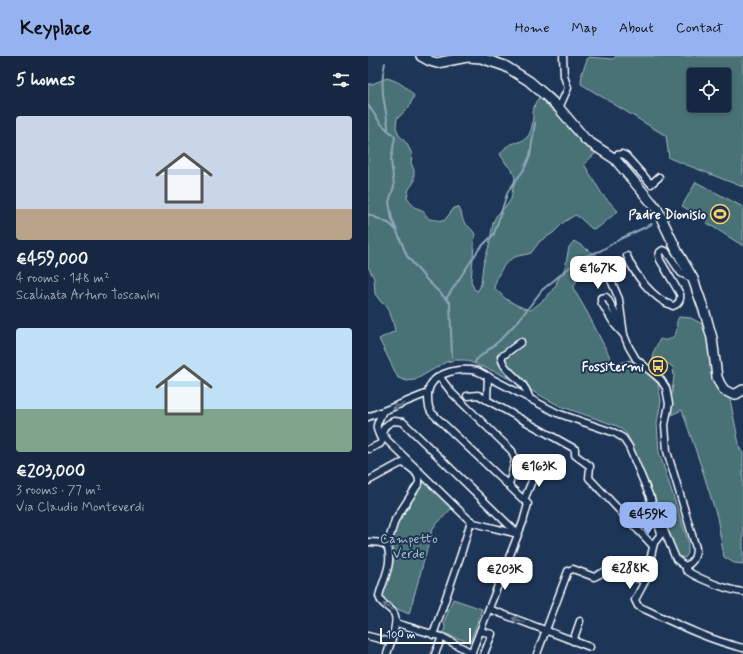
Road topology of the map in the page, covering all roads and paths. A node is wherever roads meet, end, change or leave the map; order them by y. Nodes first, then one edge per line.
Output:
1 (421, 56) edge
2 (563, 56) edge
3 (559, 108) junction
4 (615, 159) junction
5 (660, 178) dead end
6 (627, 256) dead end
7 (607, 271) dead end
8 (693, 279) junction
9 (624, 335) junction
10 (521, 342) dead end
11 (439, 376) junction
12 (488, 376) junction
13 (743, 390) edge
14 (428, 393) junction
15 (467, 396) dead end
16 (530, 398) junction
17 (487, 400) junction
18 (382, 413) junction
19 (368, 417) edge
20 (369, 449) dead end
21 (538, 469) dead end
22 (368, 481) edge
23 (509, 486) junction
24 (651, 498) junction
25 (524, 500) junction
26 (471, 521) junction
27 (518, 534) junction
28 (368, 542) edge
29 (387, 546) junction
30 (653, 546) junction
31 (686, 566) junction
32 (644, 581) junction
33 (743, 592) edge
34 (489, 609) junction
35 (580, 621) dead end
36 (396, 624) junction
37 (480, 631) junction
38 (546, 631) junction
39 (433, 635) junction
40 (368, 636) edge
41 (442, 637) junction
42 (573, 641) junction
43 (391, 642) junction
44 (590, 647) dead end
45 (743, 648) edge
46 (472, 653) edge
47 (387, 654) edge
48 (436, 654) edge
49 (484, 654) edge
50 (537, 654) edge

1 - 3 street
2 - 3 street
3 - 4 street
4 - 5 street
4 - 8 street
6 - 8 street
7 - 9 street
8 - 13 street
9 - 9 street
9 - 31 street
10 - 16 street
11 - 12 street
11 - 14 street
11 - 23 street
12 - 16 street
12 - 17 street
14 -> 18 street
14 - 23 street
15 - 17 street
16 - 24 street
17 - 30 street
18 - 19 street
18 - 20 street
21 - 25 street
22 - 29 street
23 - 25 street
24 - 30 street
24 - 31 street
25 - 27 street
26 - 27 street
26 - 27 street
26 - 39 street
27 - 34 street
28 - 29 street
36 -> 29 street
30 - 32 street
31 - 33 street
32 - 38 street
32 - 45 street
34 - 37 street
38 -> 34 street
35 - 42 street
36 - 39 street
36 - 43 street
37 - 46 street
37 - 49 street
38 - 42 street
38 - 50 street
39 - 41 street
40 - 43 street
41 - 46 street
41 - 48 street
42 - 44 street
43 - 47 street

